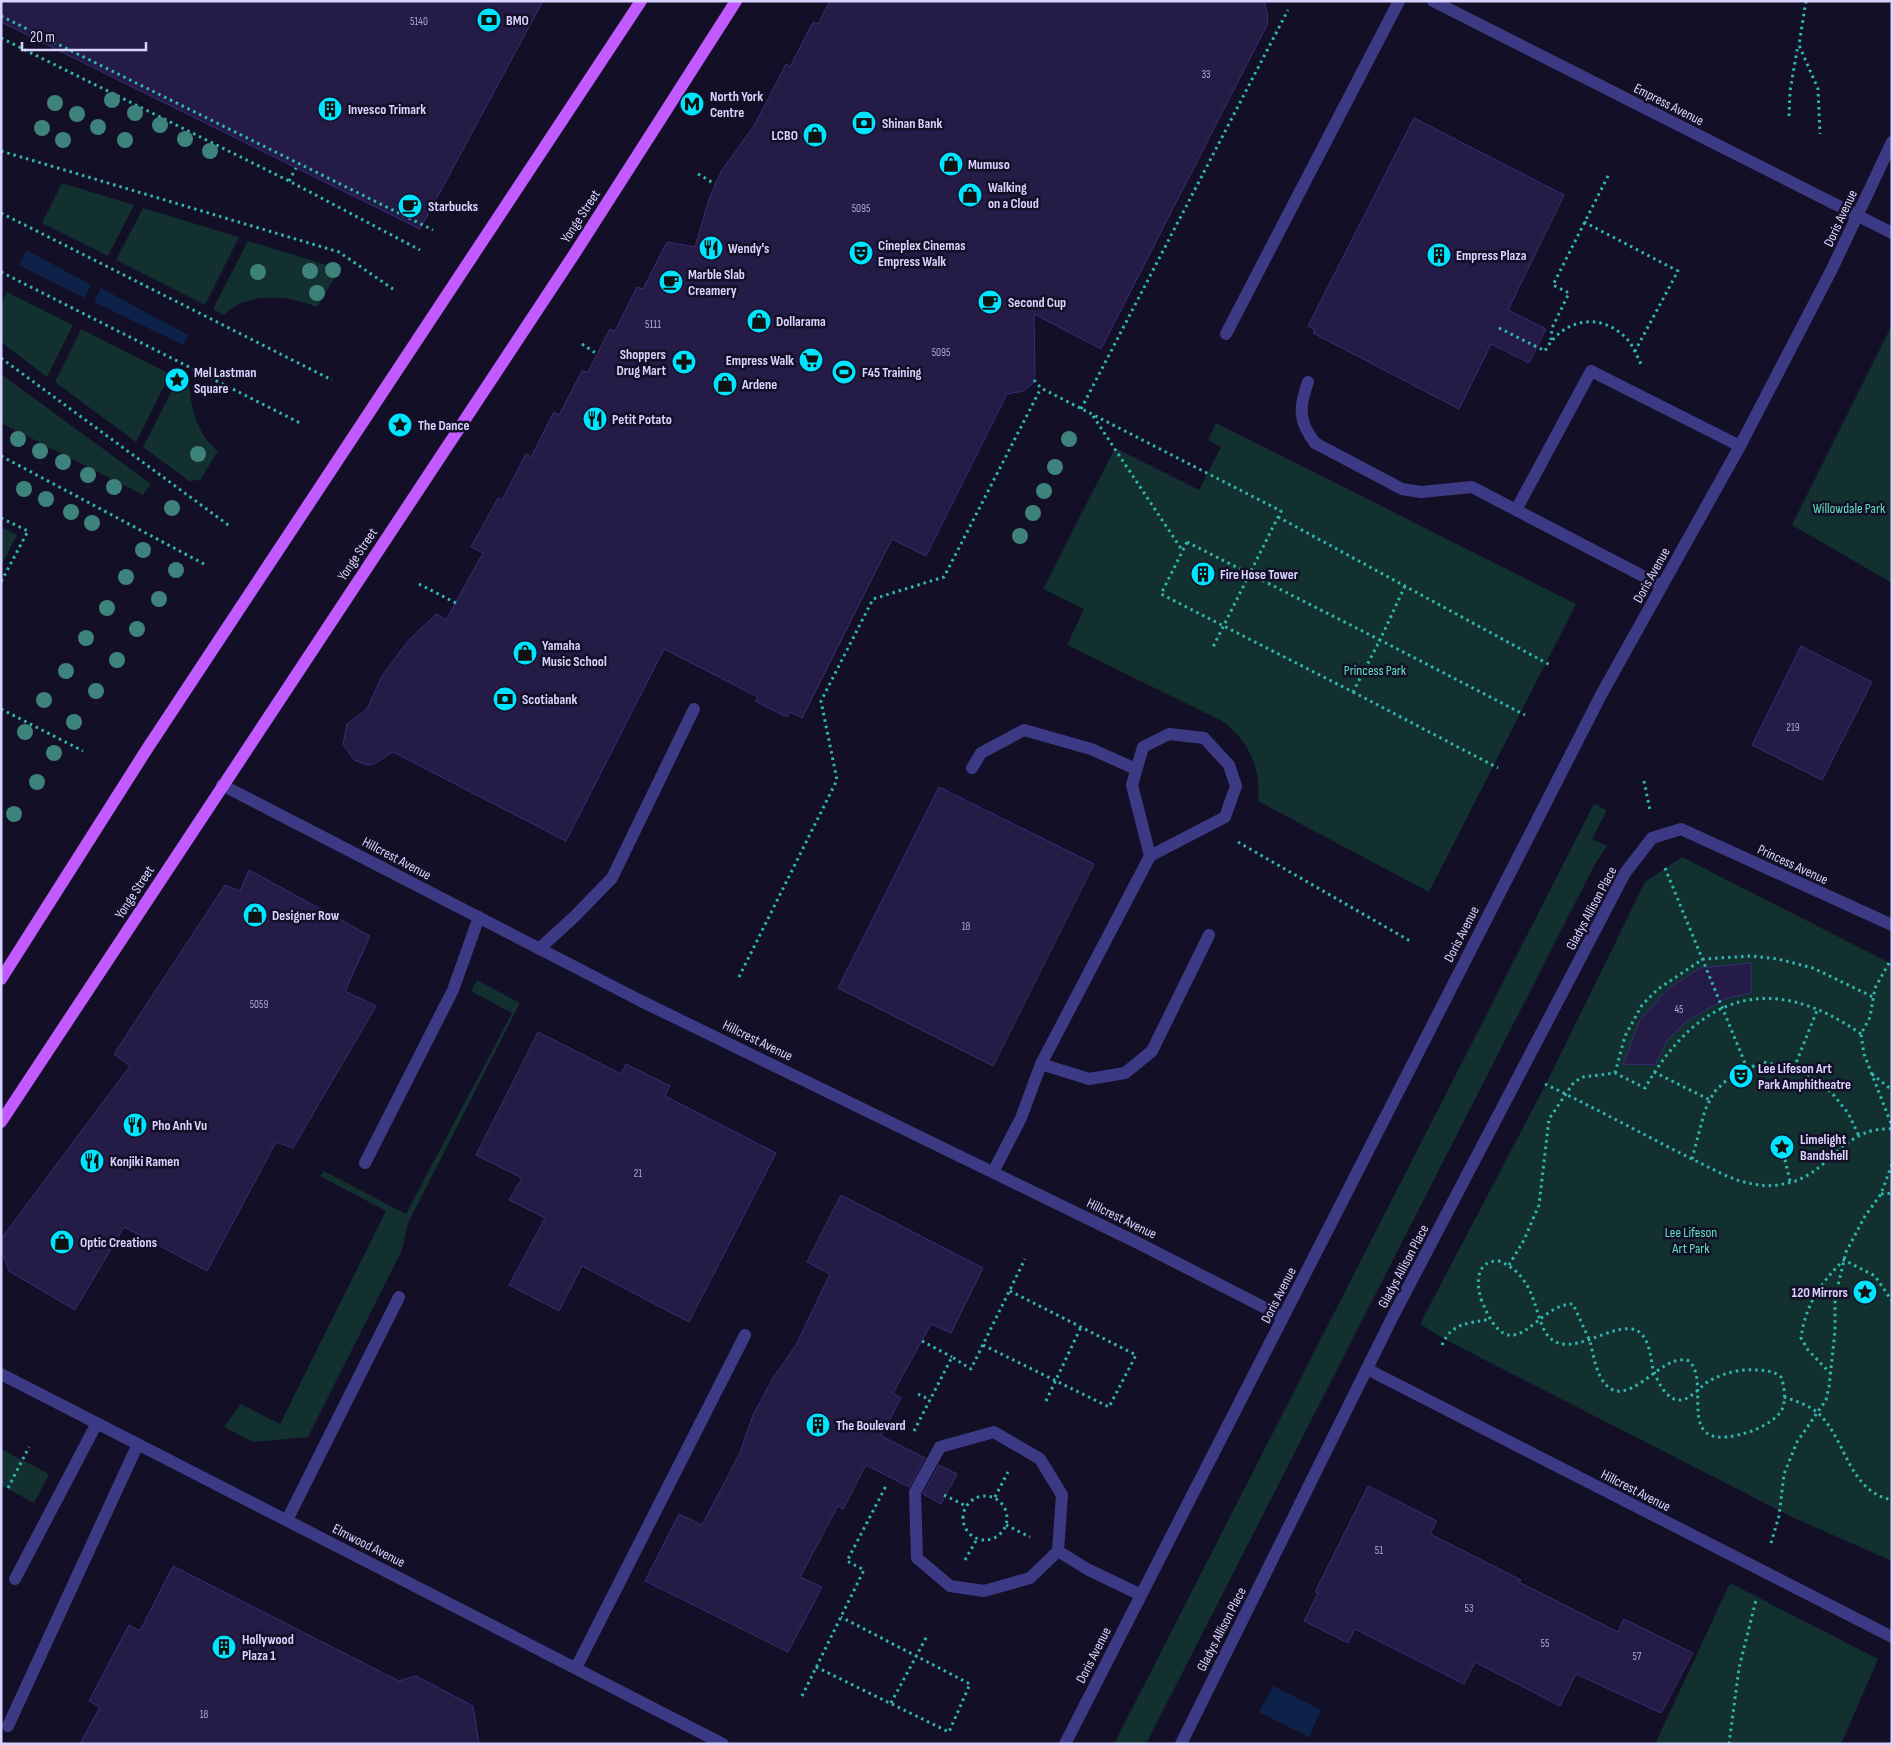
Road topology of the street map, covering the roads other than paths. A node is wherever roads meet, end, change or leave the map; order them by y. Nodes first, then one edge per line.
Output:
1 (640, 1) edge
2 (736, 1) edge
3 (1399, 1) edge
4 (1433, 1) edge
5 (1892, 142) edge
6 (1858, 217) junction
7 (1892, 234) edge
8 (1226, 334) dead end
9 (1308, 382) dead end
10 (1740, 446) junction
11 (1516, 510) junction
12 (1662, 586) junction
13 (694, 709) dead end
14 (972, 768) dead end
15 (1136, 769) junction
16 (222, 784) junction
17 (1652, 838) joint
18 (1150, 856) junction
19 (478, 917) junction
20 (1892, 925) edge
21 (1209, 935) dead end
22 (539, 949) junction
23 (1, 979) edge
24 (1041, 1064) junction
25 (1, 1122) edge
26 (365, 1163) dead end
27 (992, 1172) junction
28 (399, 1297) dead end
29 (1283, 1317) junction
30 (745, 1335) dead end
31 (1367, 1370) junction
32 (1, 1374) edge
33 (97, 1423) junction
34 (138, 1444) junction
35 (287, 1520) junction
36 (1058, 1551) junction
37 (15, 1579) dead end
38 (1141, 1595) junction
39 (1892, 1637) edge
40 (576, 1668) junction
41 (8, 1726) dead end
42 (723, 1744) edge
43 (1065, 1744) edge
44 (1181, 1744) edge

1 - 23 main road
2 - 16 main road, Yonge Street
3 - 8 street
4 - 6 street, Empress Avenue
5 - 6 street, Doris Avenue
6 - 7 street, Empress Avenue
6 - 10 street, Doris Avenue
9 - 11 street
10 - 11 street
10 - 12 street, Doris Avenue
11 - 12 street
12 - 29 street, Doris Avenue
13 - 22 street
14 - 15 street
15 - 18 street
15 - 18 street
16 - 19 street, Hillcrest Avenue
16 - 25 main road, Yonge Street
17 - 20 street, Princess Avenue
17 - 31 street, Gladys Allison Place
18 - 24 street
19 - 22 street, Hillcrest Avenue
19 - 26 street
21 - 24 street
22 - 27 street, Hillcrest Avenue
24 - 27 street
27 - 29 street, Hillcrest Avenue
28 - 35 street
29 - 38 street, Doris Avenue
30 - 40 street
31 - 39 street, Hillcrest Avenue
31 - 44 street, Gladys Allison Place
32 - 33 street, Elmwood Avenue
33 - 34 street, Elmwood Avenue
33 - 37 street
34 - 35 street, Elmwood Avenue
34 - 41 street
35 - 40 street, Elmwood Avenue
36 - 36 street
36 - 38 street
38 - 43 street, Doris Avenue
40 - 42 street, Elmwood Avenue

